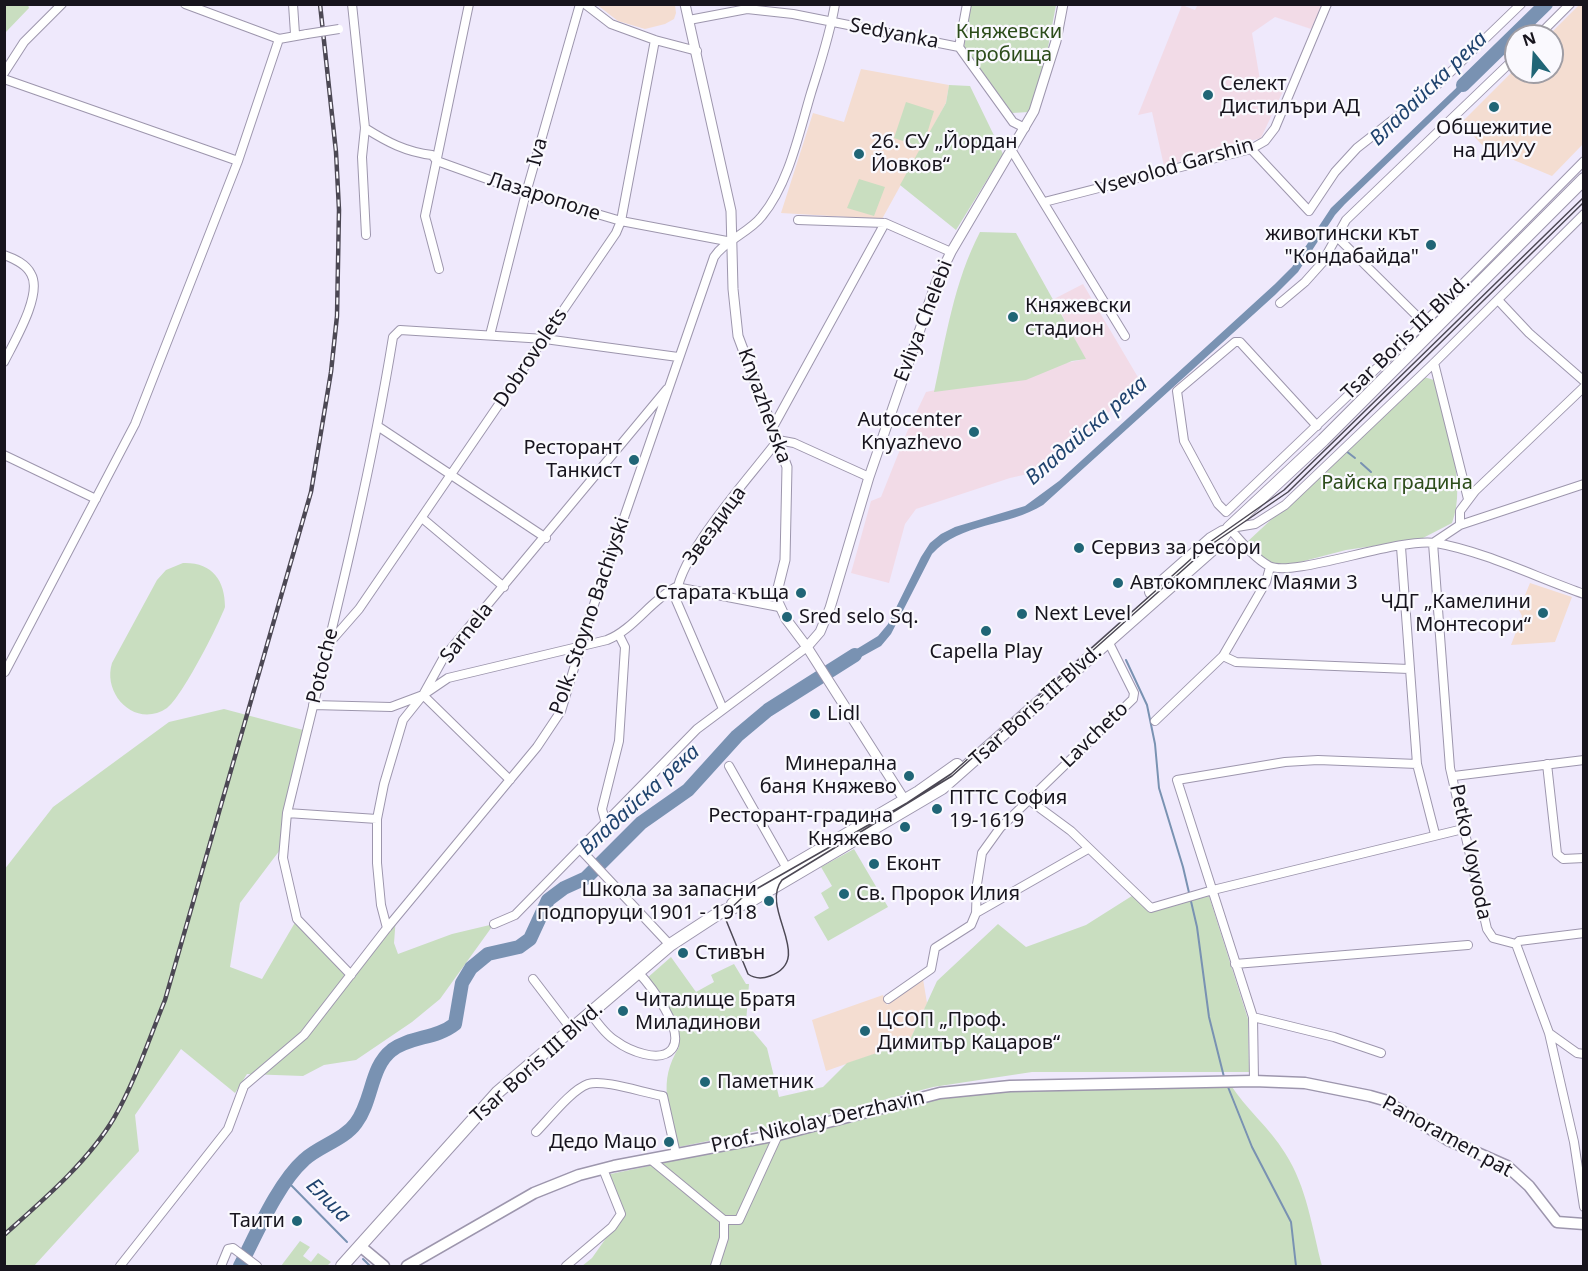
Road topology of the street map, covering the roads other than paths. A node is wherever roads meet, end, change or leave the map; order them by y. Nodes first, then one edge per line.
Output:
1 (62, 4) edge
2 (185, 4) edge
3 (293, 4) edge
4 (351, 4) edge
5 (469, 4) edge
6 (580, 4) edge
7 (585, 4) edge
8 (685, 4) edge
9 (835, 4) edge
10 (967, 4) edge
11 (1063, 4) edge
12 (1327, 4) edge
13 (1521, 4) edge
14 (1570, 4) edge
15 (688, 20) junction
16 (832, 22) junction
17 (352, 24) junction
18 (1550, 24) edge
19 (295, 34) junction
20 (279, 39) junction
21 (654, 40) junction
22 (959, 47) junction
23 (697, 51) junction
24 (1504, 69) edge
25 (4, 73) edge
26 (4, 79) edge
27 (365, 128) junction
28 (1025, 128) junction
29 (1251, 148) junction
30 (1012, 151) junction
31 (238, 161) junction
32 (437, 161) junction
33 (1584, 161) edge
34 (1584, 179) edge
35 (526, 193) junction
36 (1044, 202) junction
37 (1584, 214) edge
38 (798, 220) dead end
39 (621, 221) junction
40 (885, 223) junction
41 (366, 235) dead end
42 (1336, 236) junction
43 (732, 242) junction
44 (951, 252) junction
45 (4, 255) edge
46 (439, 269) dead end
47 (1498, 300) junction
48 (1280, 303) dead end
49 (1424, 323) junction
50 (490, 335) junction
51 (1125, 336) dead end
52 (546, 339) junction
53 (678, 357) junction
54 (4, 362) edge
55 (1434, 363) junction
56 (1584, 381) edge
57 (669, 385) junction
58 (1584, 387) edge
59 (1317, 426) junction
60 (379, 427) junction
61 (773, 427) junction
62 (778, 440) junction
63 (4, 455) edge
64 (452, 474) junction
65 (868, 477) junction
66 (1584, 484) edge
67 (96, 499) junction
68 (1468, 499) junction
69 (1226, 512) junction
70 (422, 518) junction
71 (1460, 525) junction
72 (1229, 528) junction
73 (546, 538) junction
74 (1433, 543) junction
75 (1401, 547) junction
76 (1270, 567) junction
77 (676, 586) junction
78 (504, 587) junction
79 (1584, 594) edge
80 (779, 608) junction
81 (619, 635) junction
82 (1108, 641) junction
83 (330, 642) junction
84 (580, 647) junction
85 (807, 647) junction
86 (1223, 656) junction
87 (1409, 669) junction
88 (5, 672) edge
89 (423, 695) junction
90 (313, 705) junction
91 (723, 710) junction
92 (1155, 721) dead end
93 (1584, 760) edge
94 (1417, 764) junction
95 (1547, 764) junction
96 (729, 766) dead end
97 (1454, 776) junction
98 (510, 780) junction
99 (1029, 800) junction
100 (907, 805) junction
101 (287, 813) junction
102 (377, 819) junction
103 (606, 824) junction
104 (1463, 829) junction
105 (1435, 834) junction
106 (1088, 849) junction
107 (582, 851) junction
108 (1584, 858) edge
109 (789, 873) junction
110 (1212, 890) junction
111 (976, 914) junction
112 (494, 924) dead end
113 (387, 928) junction
114 (1584, 933) edge
115 (1516, 944) junction
116 (670, 945) junction
117 (1468, 945) dead end
118 (1235, 964) junction
119 (638, 972) junction
120 (351, 975) junction
121 (533, 979) dead end
122 (888, 999) dead end
123 (591, 1014) junction
124 (1253, 1017) junction
125 (572, 1030) junction
126 (1549, 1033) junction
127 (1381, 1053) dead end
128 (1584, 1054) edge
129 (1254, 1081) junction
130 (536, 1132) dead end
131 (778, 1135) junction
132 (676, 1154) junction
133 (650, 1159) junction
134 (603, 1168) junction
135 (1584, 1207) edge
136 (724, 1220) junction
137 (1584, 1224) edge
138 (360, 1246) junction
139 (345, 1265) edge
140 (120, 1266) edge
141 (221, 1266) edge
142 (256, 1266) edge
143 (384, 1266) edge
144 (407, 1266) edge
145 (566, 1266) edge
146 (715, 1266) edge

1 - 25 street
2 - 20 street
3 - 19 street
4 - 17 street
5 - 32 street
6 - 35 street, Iva
7 - 21 street
8 - 15 street, Knyazhevska
9 - 16 street, Polk. Stoyno Bachiyski
10 - 22 street
11 - 28 street, Evliya Chelebi
12 - 29 street, Vsevolod Garshin
13 - 29 street
14 - 18 street
15 - 16 street, Sedyanka
15 - 23 street, Knyazhevska
16 - 22 street, Sedyanka
16 - 43 street, Polk. Stoyno Bachiyski
17 - 19 street, bridge
17 - 27 street
19 - 20 street
20 - 31 street
21 - 23 street
21 - 39 street, Dobrovolets
22 - 28 street, Sedyanka
23 - 43 street, Knyazhevska
24 - 42 street
26 - 31 street
27 - 32 street, Лазарополе
27 - 41 street
28 - 30 street, Evliya Chelebi
29 - 36 street, Vsevolod Garshin
30 - 36 street
30 - 44 street, Evliya Chelebi
31 - 67 street
32 - 35 street, Лазарополе
32 - 46 street
33 - 49 street, Tsar Boris III Blvd.
34 - 72 main road, Tsar Boris III Blvd.
35 - 39 street, Лазарополе
35 - 50 street, Iva
36 - 51 street
37 - 47 street, Tsar Boris III Blvd.
38 - 40 street
39 - 43 street, Лазарополе
39 - 52 street, Dobrovolets
40 - 44 street
40 - 61 street
42 - 48 street
42 - 49 street
43 - 53 street, Polk. Stoyno Bachiyski
43 - 61 street, Knyazhevska
44 - 65 street, Evliya Chelebi
45 - 54 street
47 - 55 street, Tsar Boris III Blvd.
47 - 56 street
49 - 59 street, Tsar Boris III Blvd.
50 - 52 street
50 - 60 street, Potoche
52 - 53 street
52 - 64 street, Dobrovolets
53 - 57 street, Polk. Stoyno Bachiyski
55 - 68 street
55 - 72 street, Tsar Boris III Blvd.
57 - 73 street, Sarnela
57 - 84 street, Polk. Stoyno Bachiyski
58 - 68 street
59 - 69 street, Tsar Boris III Blvd.
59 - 69 street
60 - 64 street
60 - 83 street, Potoche
61 - 62 street, Knyazhevska
62 - 65 street
62 - 77 street, Звездица
62 - 80 street, Knyazhevska
63 - 67 street
64 - 70 street, Dobrovolets
64 - 73 street
65 - 85 street, Evliya Chelebi
66 - 71 street
67 - 88 street
68 - 71 street
69 - 72 street
70 - 78 street
70 - 83 street, Dobrovolets
71 - 74 street
72 - 76 street
72 - 82 main road, Tsar Boris III Blvd.
72 - 100 main road, Tsar Boris III Blvd.
73 - 78 street, Sarnela
74 - 75 street
74 - 79 street
74 - 97 street, Petko Voyvoda
75 - 76 street
75 - 87 street, Petko Voyvoda
76 - 86 street
77 - 80 street
77 - 81 street
77 - 91 street, Звездица
78 - 89 street, Sarnela
80 - 85 street
81 - 84 street
81 - 103 street
82 - 99 street, Lavcheto
82 - 100 main road, Tsar Boris III Blvd.
83 - 90 street, Potoche
84 - 89 street
84 - 98 street, Polk. Stoyno Bachiyski
85 - 91 street
85 - 100 street
86 - 87 street
86 - 92 street
87 - 94 street, Petko Voyvoda
89 - 90 street
89 - 98 street
89 - 102 street, Sarnela
90 - 101 street, Potoche
91 - 103 street
93 - 95 street
94 - 105 street, Petko Voyvoda
94 - 110 street
95 - 97 street
95 - 108 street
96 - 109 street
97 - 104 street, Petko Voyvoda
98 - 113 street, Polk. Stoyno Bachiyski
99 - 106 street
99 - 111 street, Lavcheto
100 - 109 main road, Tsar Boris III Blvd.
101 - 102 street
101 - 120 street, Potoche
102 - 113 street, Sarnela
103 - 107 street
104 - 105 street
104 - 115 street, Petko Voyvoda
105 - 110 street
106 - 110 street
106 - 111 street
107 - 112 street
107 - 116 street
109 - 116 main road, Tsar Boris III Blvd.
110 - 118 street
111 - 122 street
113 - 120 street, Polk. Stoyno Bachiyski
114 - 115 street
115 - 126 street
116 - 119 main road, Tsar Boris III Blvd.
117 - 118 street
118 - 124 street
119 - 123 main road, Tsar Boris III Blvd.
119 - 123 street
120 - 140 street, Polk. Stoyno Bachiyski
121 - 125 street
123 - 125 main road, Tsar Boris III Blvd.
124 - 127 street
124 - 129 street
125 - 138 main road, Tsar Boris III Blvd.
126 - 128 street
126 - 135 street
129 - 131 main road, Prof. Nikolay Derzhavin
129 - 137 main road, Panoramen pat
130 - 132 street
131 - 132 main road, Prof. Nikolay Derzhavin
131 - 136 street
132 - 133 main road, Prof. Nikolay Derzhavin
133 - 134 main road, Prof. Nikolay Derzhavin
133 - 136 street
134 - 144 main road, Prof. Nikolay Derzhavin
134 - 145 street
136 - 146 street
138 - 139 main road, Tsar Boris III Blvd.
138 - 143 main road
141 - 142 street

